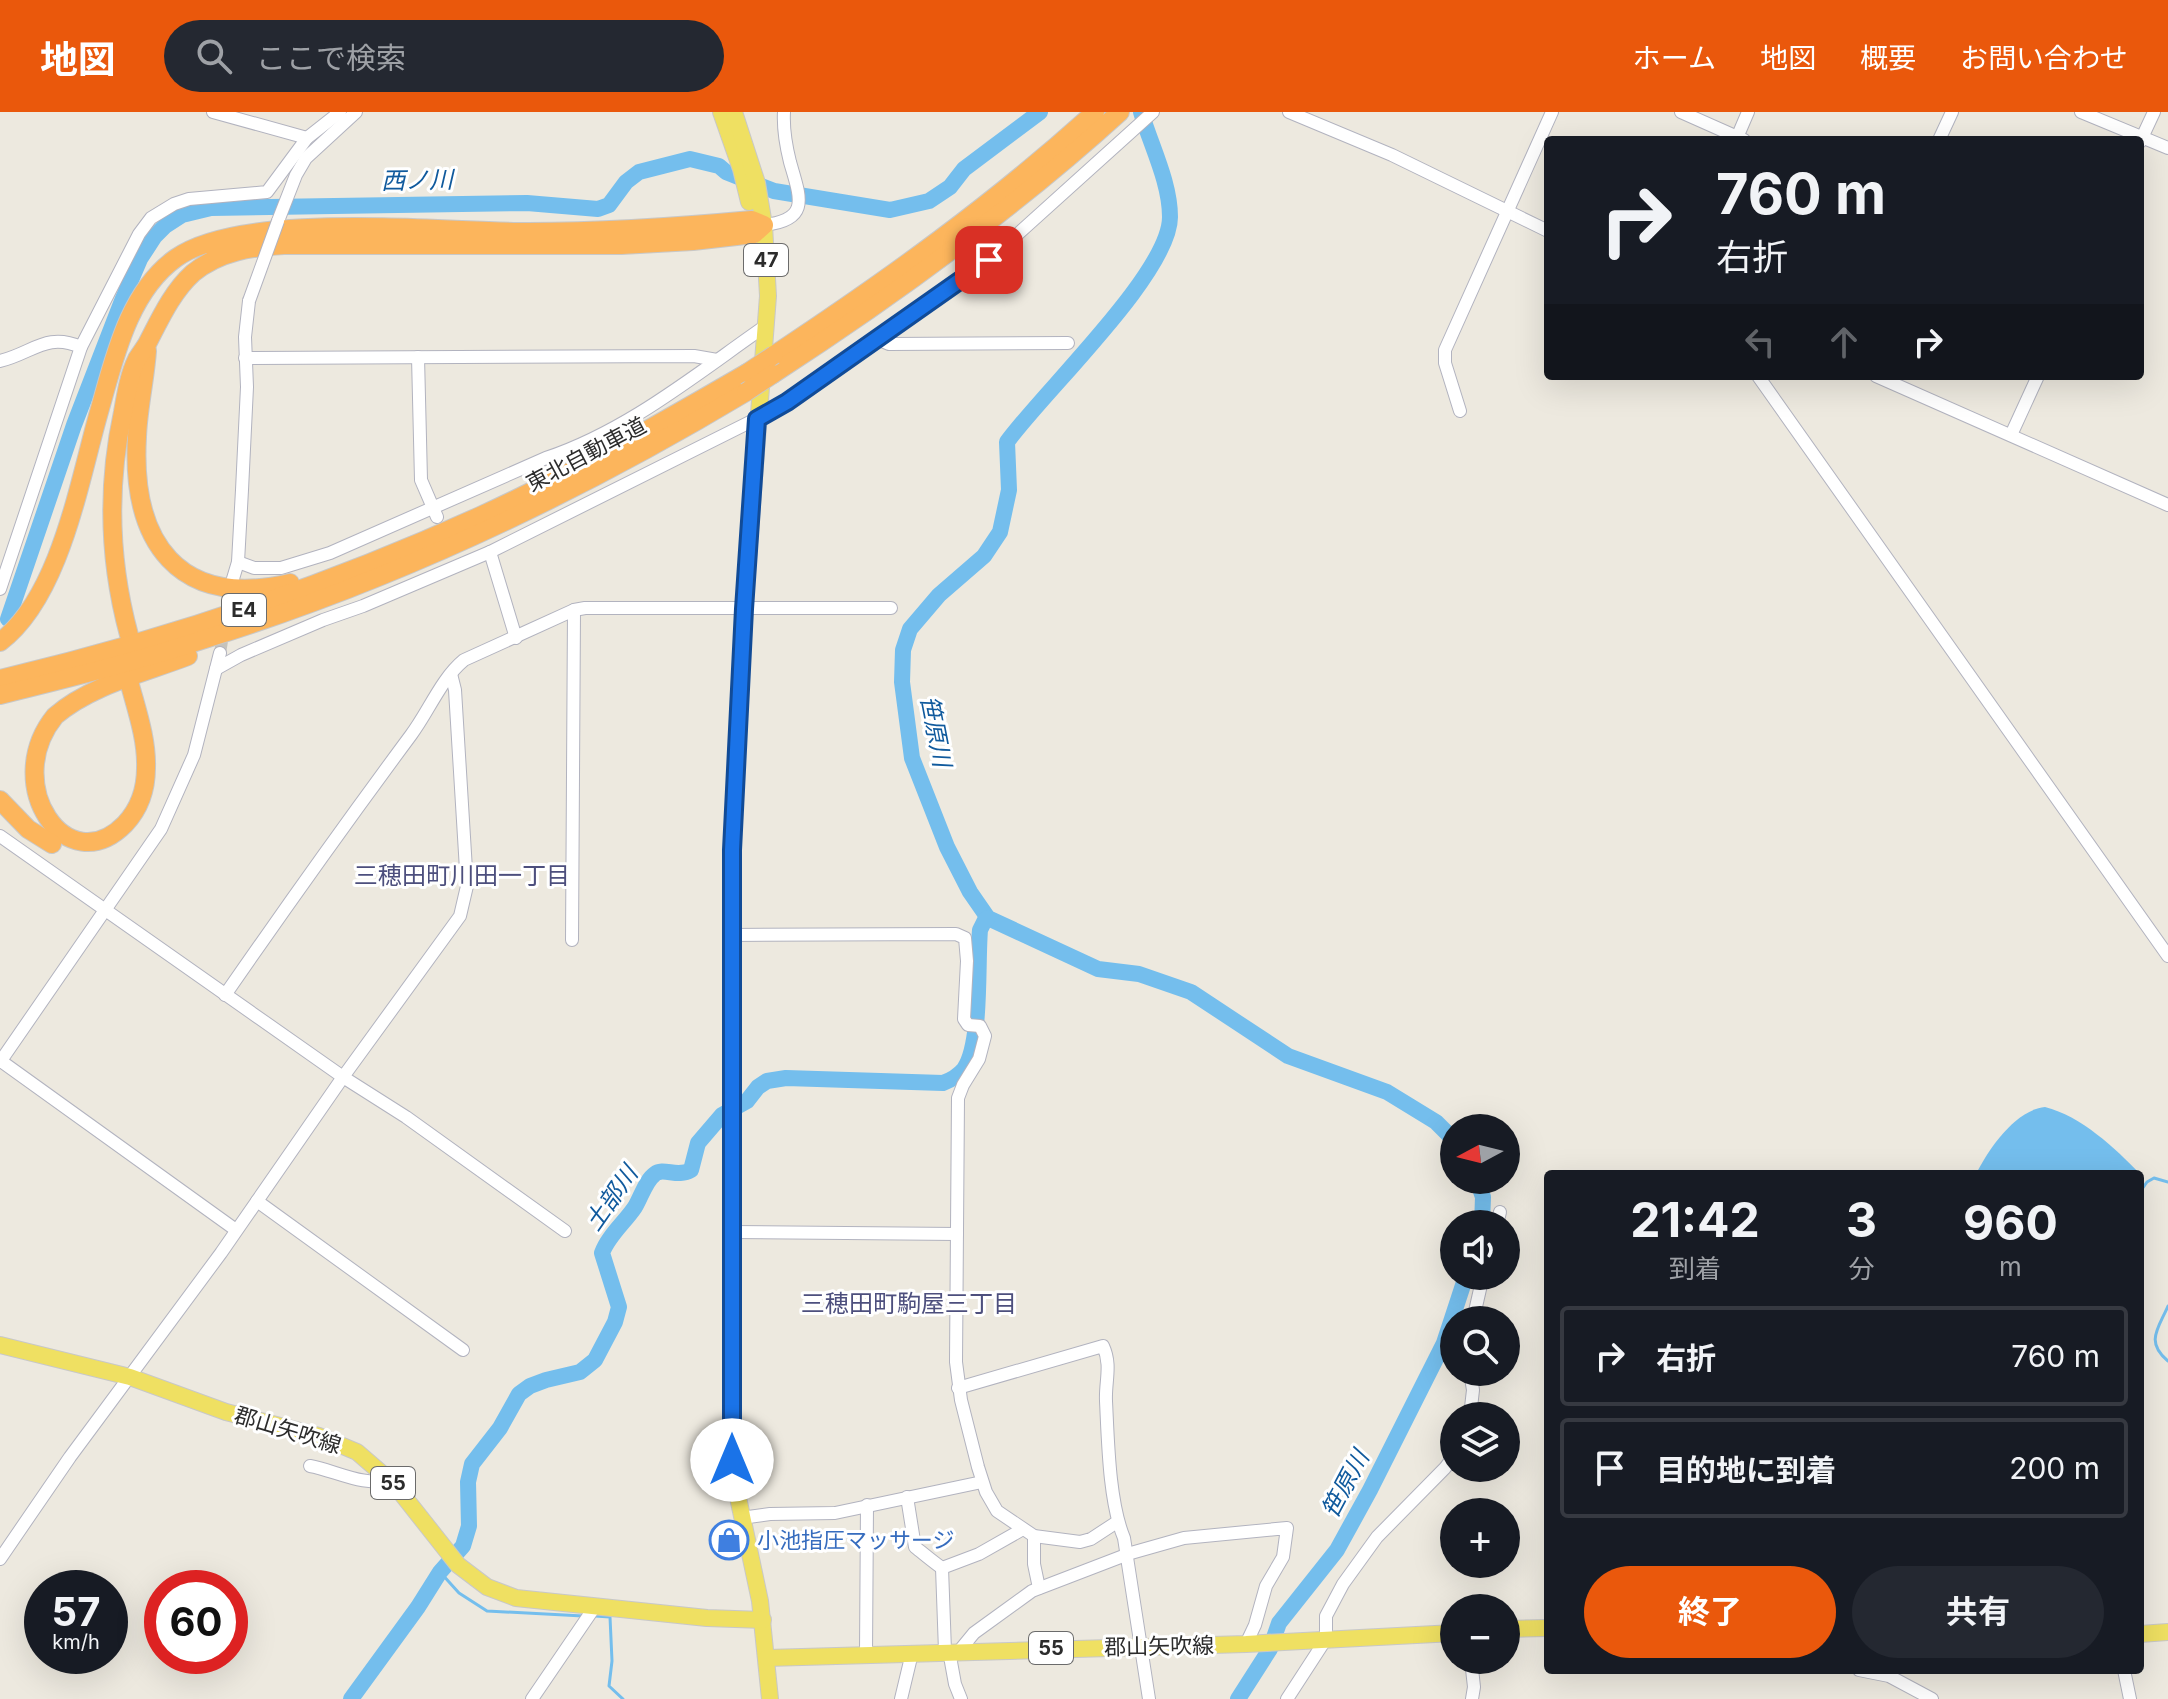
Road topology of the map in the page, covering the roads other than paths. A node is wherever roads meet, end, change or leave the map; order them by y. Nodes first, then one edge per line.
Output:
1 (213, 112) edge
2 (340, 112) edge
3 (356, 112) edge
4 (721, 112) edge
5 (734, 112) edge
6 (784, 112) edge
7 (1120, 112) edge
8 (1153, 112) edge
9 (1289, 112) edge
10 (1552, 112) edge
11 (1681, 112) edge
12 (1748, 112) edge
13 (1952, 112) edge
14 (2081, 112) edge
15 (2154, 112) edge
16 (1089, 117) edge
17 (1733, 136) edge
18 (1740, 136) edge
19 (1941, 136) edge
20 (2134, 136) edge
21 (2142, 136) edge
22 (307, 138) junction
23 (2144, 140) edge
24 (2168, 148) edge
25 (748, 170) junction
26 (1507, 213) junction
27 (757, 226) junction
28 (1544, 229) edge
29 (191, 250) junction
30 (764, 327) junction
31 (877, 339) junction
32 (1068, 343) dead end
33 (147, 344) junction
34 (81, 347) junction
35 (418, 357) junction
36 (245, 358) junction
37 (717, 360) junction
38 (0, 361) edge
39 (774, 365) junction
40 (1761, 380) edge
41 (1885, 380) edge
42 (2036, 380) edge
43 (746, 383) junction
44 (1460, 411) dead end
45 (757, 419) junction
46 (2011, 435) junction
47 (2168, 505) edge
48 (435, 512) junction
49 (479, 517) junction
50 (490, 552) junction
51 (238, 562) junction
52 (371, 579) junction
53 (232, 582) tunnel mouth
54 (0, 589) edge
55 (891, 608) dead end
56 (744, 609) junction
57 (574, 610) junction
58 (516, 638) junction
59 (0, 642) edge
60 (220, 653) tunnel mouth
61 (216, 669) junction
62 (451, 674) junction
63 (0, 679) edge
64 (0, 695) edge
65 (0, 800) edge
66 (0, 836) edge
67 (105, 910) junction
68 (731, 935) junction
69 (572, 940) dead end
70 (2168, 956) edge
71 (225, 995) junction
72 (1, 1062) edge
73 (343, 1077) junction
74 (257, 1201) junction
75 (236, 1230) junction
76 (565, 1231) dead end
77 (733, 1232) junction
78 (957, 1234) junction
79 (0, 1345) edge
80 (463, 1350) dead end
81 (130, 1377) junction
82 (958, 1388) junction
83 (310, 1466) dead end
84 (1440, 1473) edge
85 (389, 1479) junction
86 (982, 1482) junction
87 (907, 1497) junction
88 (867, 1505) junction
89 (741, 1518) junction
90 (1117, 1522) junction
91 (0, 1531) edge
92 (1029, 1532) junction
93 (13, 1540) junction
94 (1127, 1554) junction
95 (0, 1559) edge
96 (942, 1568) junction
97 (1039, 1588) junction
98 (594, 1608) junction
99 (763, 1620) junction
100 (1544, 1628) edge
101 (1520, 1629) edge
102 (2168, 1632) edge
103 (1440, 1634) edge
104 (2144, 1634) edge
105 (1324, 1640) junction
106 (1249, 1643) junction
107 (1142, 1647) junction
108 (951, 1651) junction
109 (866, 1653) junction
110 (912, 1653) junction
111 (767, 1658) junction
112 (1473, 1674) edge
113 (1879, 1674) edge
114 (2125, 1674) edge
115 (532, 1699) edge
116 (770, 1699) edge
117 (901, 1699) edge
118 (961, 1699) edge
119 (1149, 1699) edge
120 (1287, 1699) edge
121 (1472, 1699) edge
122 (1932, 1699) edge
123 (2130, 1699) edge

1 - 22 street
2 - 22 street
3 - 36 street, bridge
4 - 25 main road, 47
5 - 25 main road, 47
6 - 27 street
7 - 39 highway, 東北自動車道 / E4
8 - 31 street
9 - 26 street
10 - 26 street
11 - 17 street
12 - 18 street
13 - 19 street
14 - 20 street
15 - 21 street
16 - 39 highway, 東北自動車道 / E4
22 - 34 street
23 - 24 street
25 - 27 main road, 47
26 - 28 street
26 - 44 street
27 - 29 highway
27 - 30 main road, 47
27 - 33 highway
29 - 33 highway
29 - 59 highway
30 - 37 street
30 - 45 main road, 47
31 - 32 street
31 - 45 street
33 - 49 highway
34 - 38 street
34 - 54 street
35 - 36 street
35 - 37 street
35 - 48 street
36 - 51 street
37 - 48 street
39 - 43 highway, 東北自動車道 / E4, bridge
40 - 70 street
41 - 46 street
42 - 46 street
43 - 49 highway, 東北自動車道 / E4
43 - 52 highway, 東北自動車道 / E4
45 - 50 street
45 - 56 main road, 47
46 - 47 street
48 - 51 street
49 - 63 highway, 東北自動車道 / E4
50 - 58 street
50 - 61 street
51 - 53 street
52 - 64 highway, 東北自動車道 / E4
52 - 65 highway
55 - 56 street
56 - 57 street
56 - 68 main road, 47
57 - 58 street
57 - 69 street
58 - 62 street
60 - 61 street
61 - 67 street
62 - 71 street
62 - 73 street
66 - 67 street
67 - 71 street
67 - 72 street
68 - 77 main road, 47
68 - 78 street
71 - 73 street
72 - 75 street
73 - 74 street
73 - 76 street
74 - 75 street
74 - 80 street
75 - 81 street
77 - 78 street
77 - 89 main road, 47
78 - 82 street
79 - 81 main road, 郡山矢吹線 / 55
81 - 85 main road, 郡山矢吹線 / 55
81 - 93 street
82 - 86 street
82 - 90 street
83 - 85 street
84 - 105 street
85 - 98 main road, 郡山矢吹線 / 55
86 - 87 street
86 - 92 street
87 - 88 street
87 - 96 street
88 - 89 street
88 - 109 street
89 - 99 main road, 47
90 - 92 street
90 - 94 street
91 - 93 street
92 - 96 street
92 - 97 street
93 - 95 street
94 - 97 street
94 - 106 street
94 - 107 street
96 - 108 street
97 - 108 street
98 - 99 main road, 郡山矢吹線 / 55
98 - 115 street
99 - 111 main road, 47
100 - 101 main road
102 - 104 main road
103 - 105 main road, 郡山矢吹線 / 55
105 - 106 main road, 郡山矢吹線 / 55
105 - 120 street
106 - 107 main road, 郡山矢吹線 / 55
107 - 108 main road, 郡山矢吹線 / 55
107 - 119 street
108 - 110 main road, 郡山矢吹線 / 55
108 - 118 street
109 - 110 main road, 郡山矢吹線 / 55
109 - 111 main road, 郡山矢吹線 / 55
110 - 117 street
111 - 116 main road, 47
112 - 121 street
113 - 122 street
114 - 123 street

